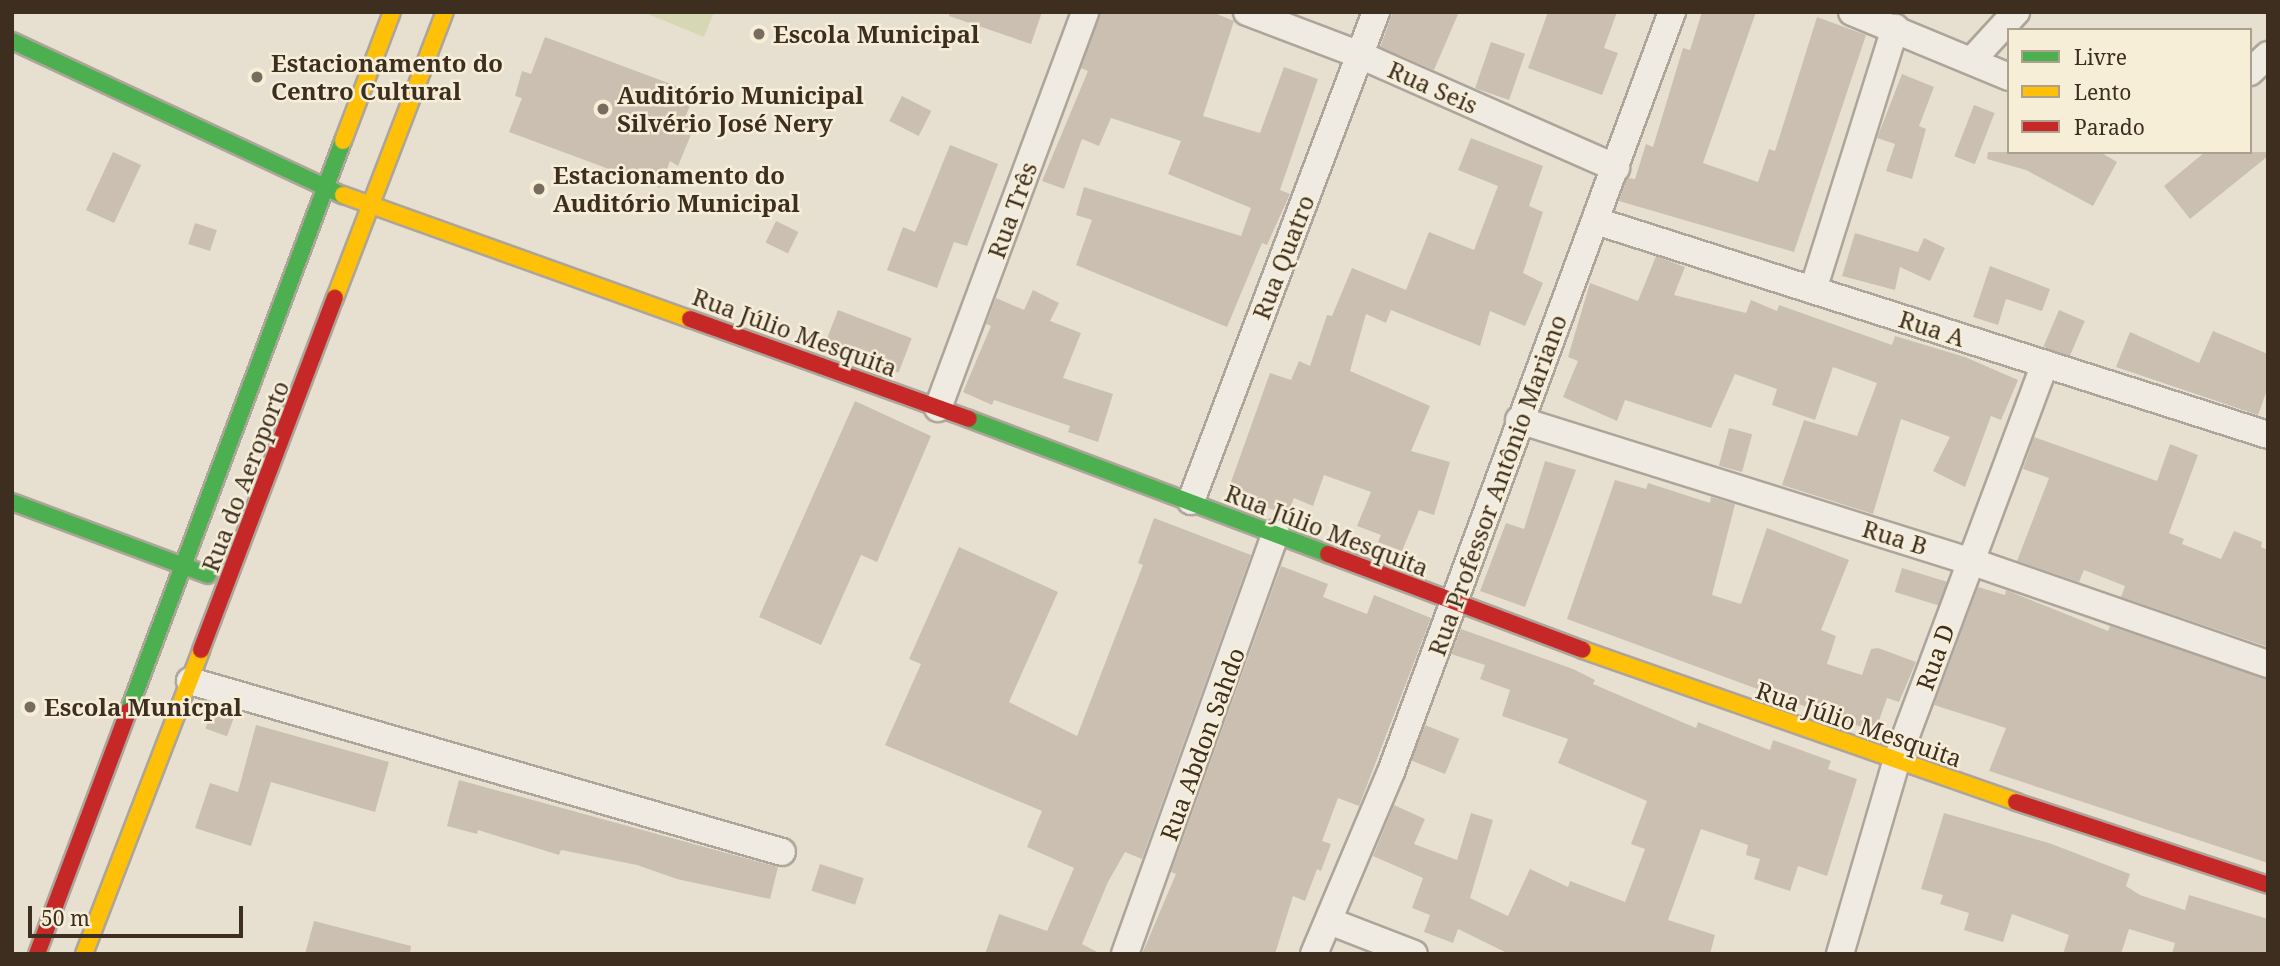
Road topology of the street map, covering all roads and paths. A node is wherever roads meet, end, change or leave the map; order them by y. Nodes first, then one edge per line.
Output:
1 (392, 12) edge
2 (445, 12) edge
3 (1085, 12) edge
4 (1247, 12) edge
5 (1376, 12) edge
6 (1672, 12) edge
7 (1852, 12) edge
8 (2016, 12) edge
9 (1895, 28) junction
10 (12, 41) edge
11 (1360, 55) junction
12 (2268, 55) edge
13 (1973, 59) junction
14 (2252, 70) edge
15 (2007, 76) edge
16 (1616, 168) junction
17 (323, 188) junction
18 (374, 205) junction
19 (1597, 221) junction
20 (1813, 290) junction
21 (2045, 364) junction
22 (938, 408) junction
23 (1519, 420) junction
24 (2268, 435) edge
25 (12, 502) edge
26 (1191, 502) junction
27 (1276, 533) junction
28 (1970, 561) junction
29 (184, 568) junction
30 (229, 581) junction
31 (1453, 604) junction
32 (2268, 664) edge
33 (190, 681) junction
34 (1896, 762) junction
35 (782, 852) dead end
36 (2268, 886) edge
37 (1329, 921) junction
38 (37, 954) edge
39 (84, 954) edge
40 (1125, 954) edge
41 (1314, 954) edge
42 (1414, 954) edge
43 (1840, 954) edge

1 - 17 street, Rua do Aeroporto
2 - 18 street, Rua do Aeroporto
3 - 22 street, Rua Três
4 - 11 street, Rua Seis
5 - 11 street, Rua Quatro
6 - 16 street, Rua Professor Antônio Mariano
7 - 9 street
8 - 13 street
9 - 13 street
9 - 20 street
10 - 17 street, Rua Júlio Mesquita
11 - 16 street, Rua Seis
11 - 26 street, Rua Quatro
12 - 14 street
13 - 15 street
16 - 19 street, Rua Professor Antônio Mariano
17 - 18 street, Rua Júlio Mesquita
17 - 29 street, Rua do Aeroporto
18 - 22 street, Rua Júlio Mesquita
18 - 30 street, Rua do Aeroporto
19 - 20 street, Rua A
19 - 23 street, Rua Professor Antônio Mariano
20 - 21 street, Rua A
21 - 24 street, Rua A
21 - 28 street, Rua D
22 - 26 street, Rua Júlio Mesquita
23 - 28 street, Rua B
23 - 31 street, Rua Professor Antônio Mariano
25 - 29 street
26 - 27 street, Rua Júlio Mesquita
27 - 31 street, Rua Júlio Mesquita
27 - 40 street, Rua Abdon Sahdo
28 - 32 street, Rua B
28 - 34 street, Rua D
29 - 30 street
29 - 38 street, Rua do Aeroporto
30 - 33 street, Rua do Aeroporto
31 - 34 street, Rua Júlio Mesquita
31 - 37 street, Rua Professor Antônio Mariano
33 - 35 street
33 - 39 street, Rua do Aeroporto
34 - 36 street, Rua Júlio Mesquita
34 - 43 street, Rua D
37 - 41 street, Rua Professor Antônio Mariano
37 - 42 street

